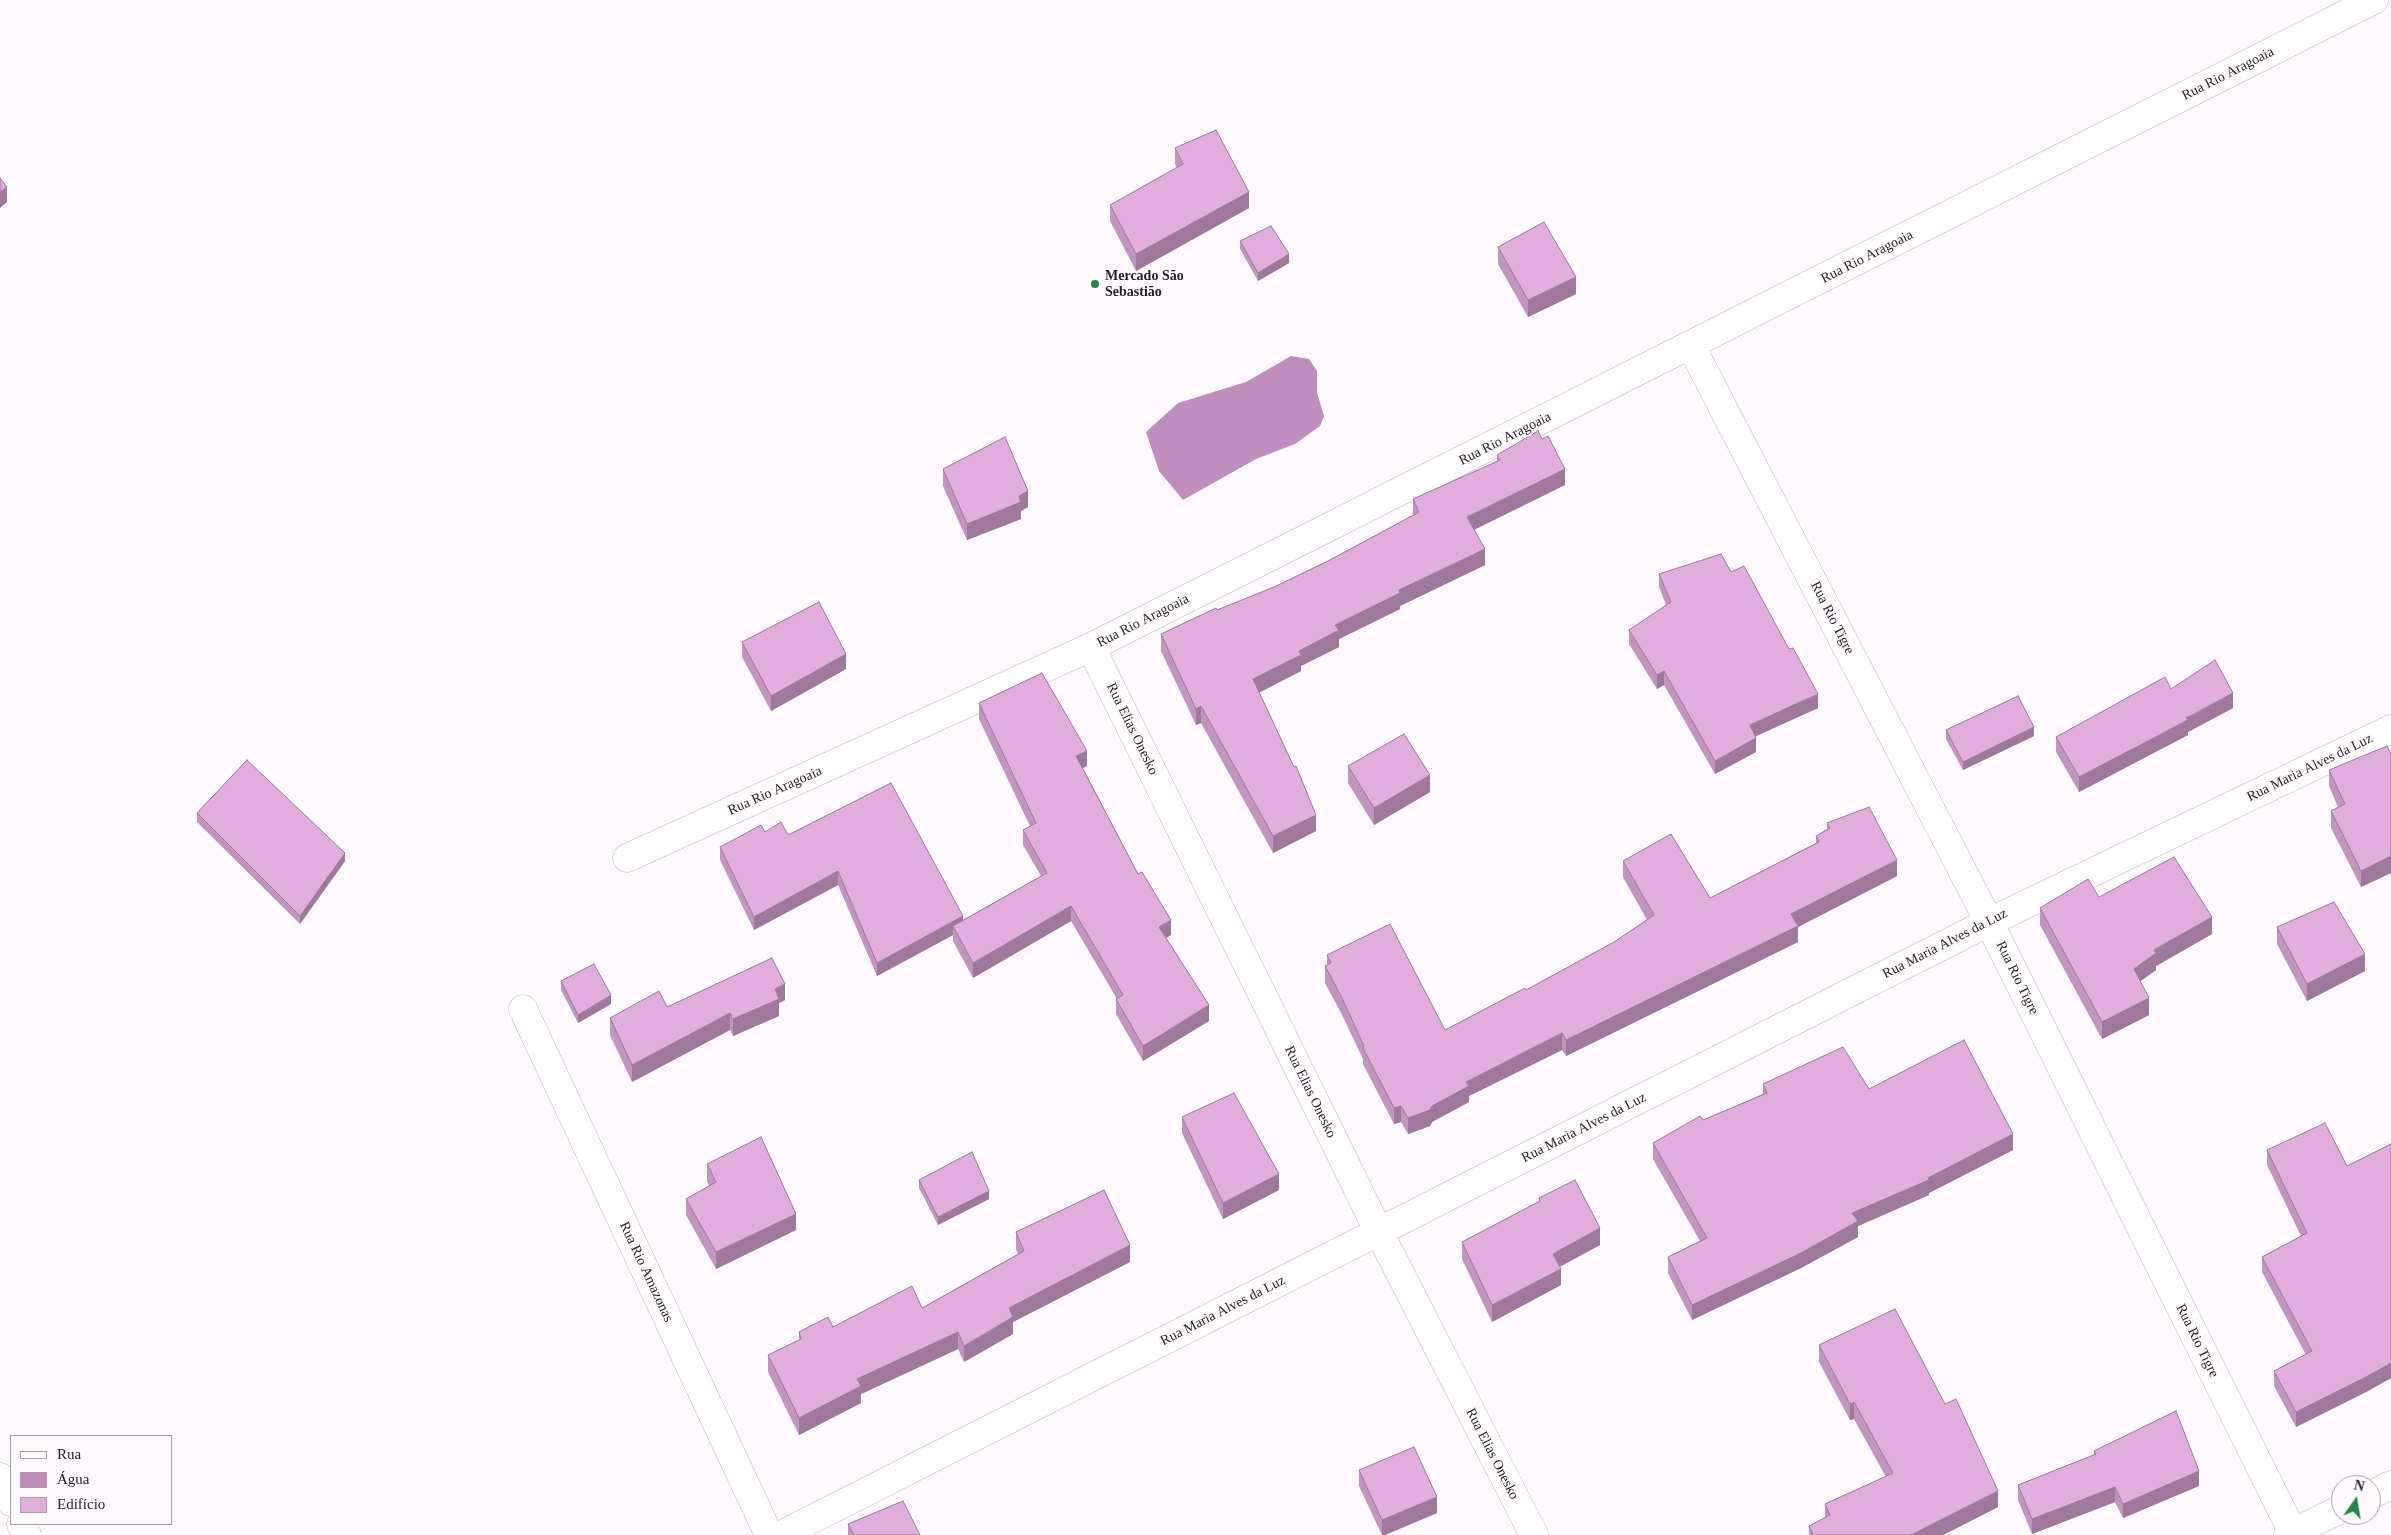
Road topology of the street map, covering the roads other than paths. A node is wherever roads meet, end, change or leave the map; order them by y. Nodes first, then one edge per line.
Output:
1 (2374, 0) edge
2 (1691, 346) junction
3 (1091, 647) junction
4 (2391, 729) edge
5 (627, 858) dead end
6 (1989, 922) junction
7 (523, 1009) dead end
8 (1379, 1232) junction
9 (0, 1477) edge
10 (10, 1500) edge
11 (2331, 1514) edge
12 (2292, 1534) edge
13 (768, 1535) edge
14 (782, 1535) edge
15 (1534, 1535) edge

1 - 2 street, Rua Rio Aragoaia
2 - 3 street, Rua Rio Aragoaia
2 - 6 street, Rua Rio Tigre
3 - 5 street, Rua Rio Aragoaia
3 - 8 street, Rua Elias Onesko
4 - 6 street, Rua Maria Alves da Luz
6 - 8 street, Rua Maria Alves da Luz
6 - 12 street, Rua Rio Tigre
7 - 13 street, Rua Rio Amazonas
8 - 14 street, Rua Maria Alves da Luz
8 - 15 street, Rua Elias Onesko
9 - 10 street
11 - 12 street

